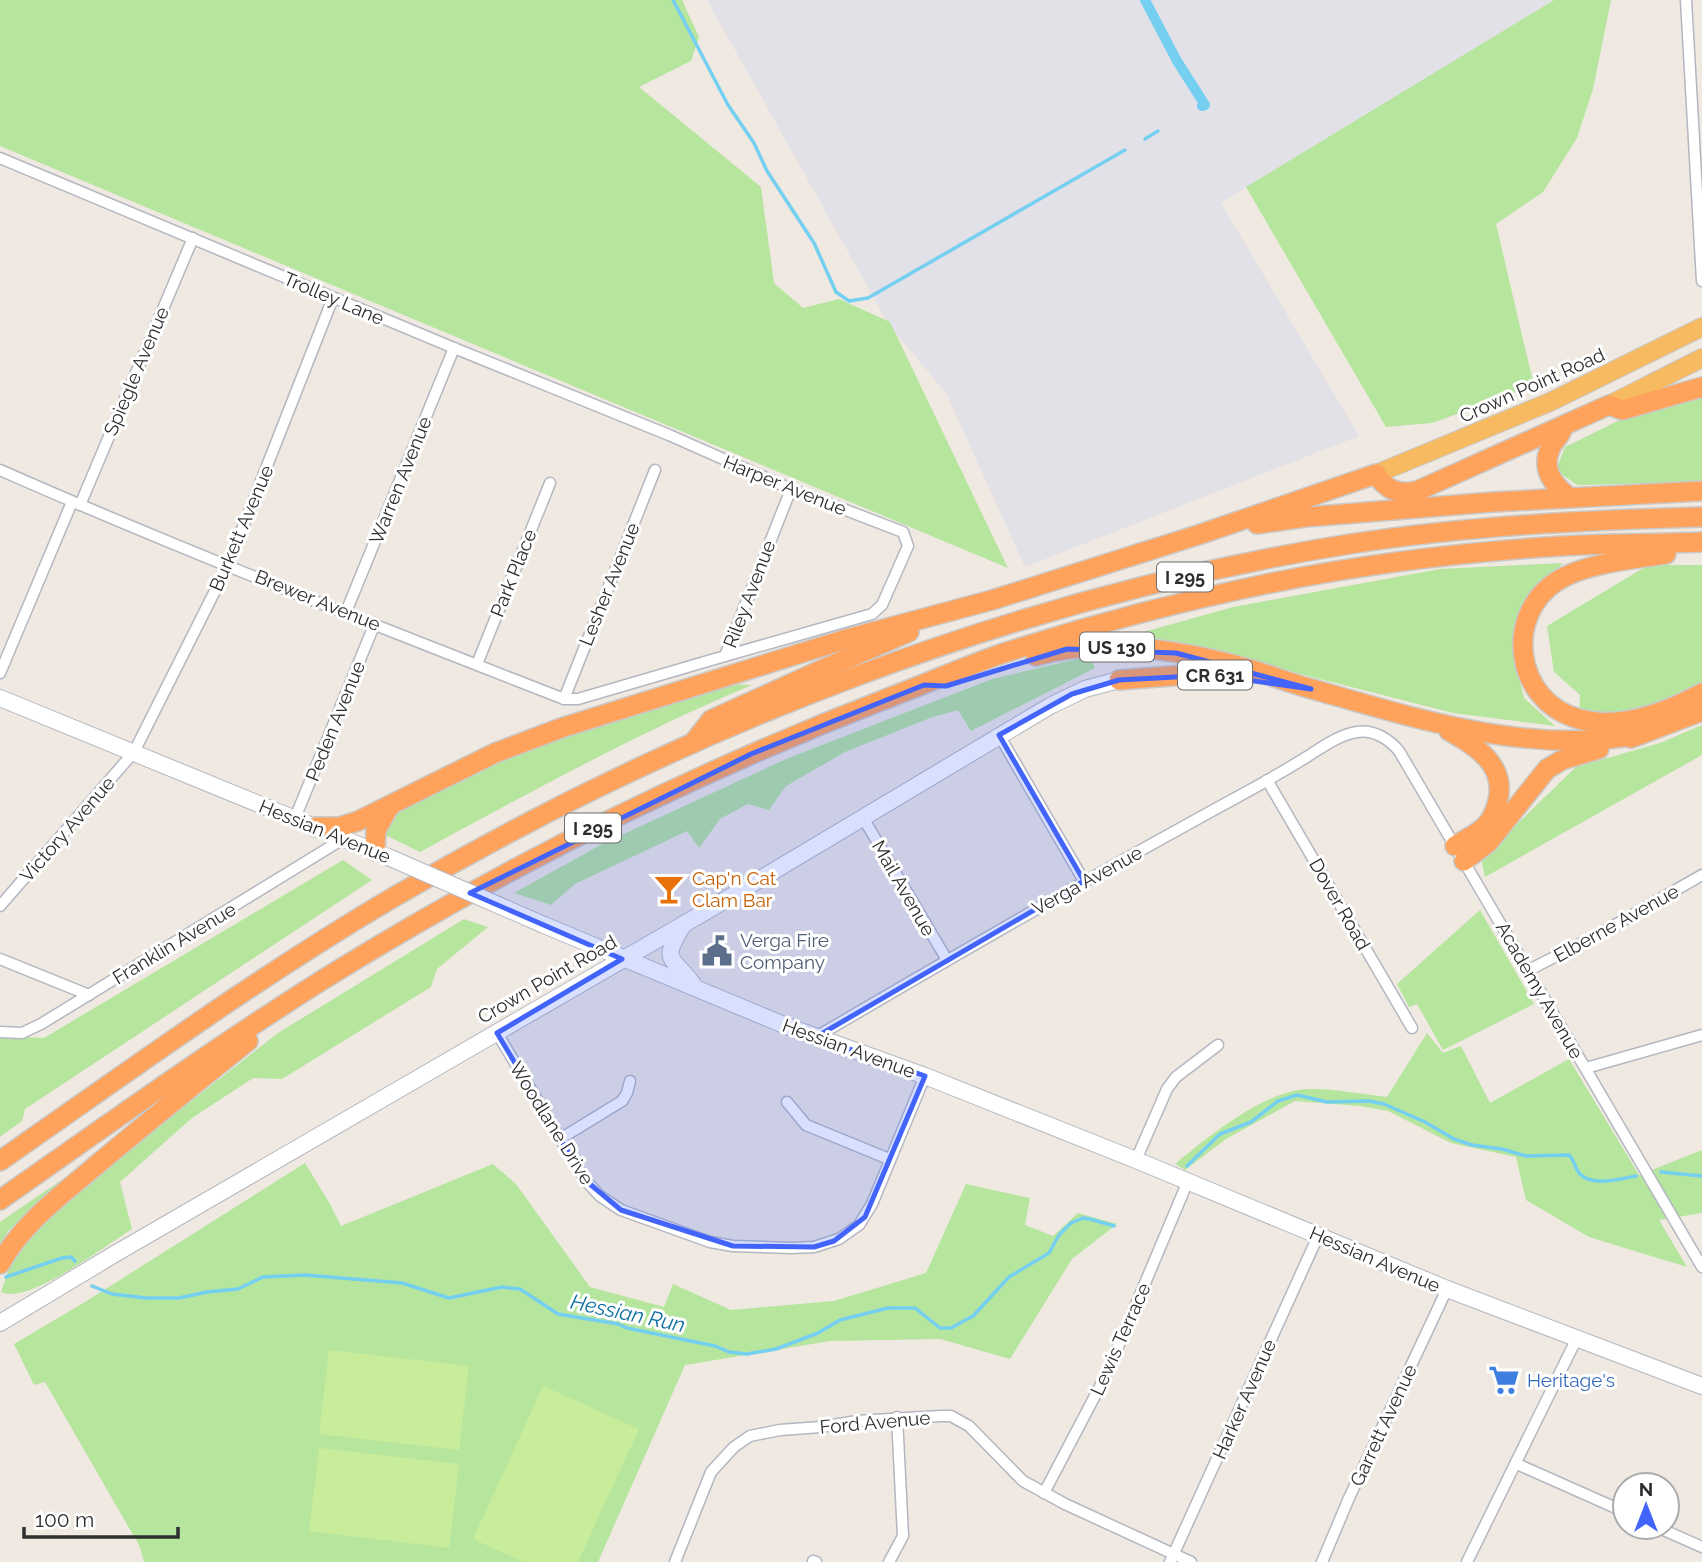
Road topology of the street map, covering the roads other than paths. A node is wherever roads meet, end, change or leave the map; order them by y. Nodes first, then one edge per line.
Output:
1 (1686, 0) edge
2 (0, 158) edge
3 (192, 238) junction
4 (1702, 281) edge
5 (333, 298) junction
6 (1702, 327) edge
7 (454, 348) junction
8 (1702, 358) edge
9 (1702, 387) edge
10 (1609, 405) junction
11 (1563, 427) junction
12 (669, 435) joint
13 (0, 470) edge
14 (654, 470) dead end
15 (1376, 474) junction
16 (550, 483) dead end
17 (1433, 485) junction
18 (790, 489) junction
19 (1702, 491) edge
20 (1569, 497) junction
21 (1507, 501) junction
22 (76, 503) junction
23 (1702, 517) edge
24 (1201, 534) junction
25 (1702, 542) edge
26 (1702, 551) edge
27 (229, 565) junction
28 (992, 600) junction
29 (346, 612) junction
30 (375, 623) junction
31 (725, 656) junction
32 (477, 664) junction
33 (0, 673) edge
34 (1119, 680) joint
35 (924, 685) junction
36 (1311, 689) junction
37 (1702, 693) edge
38 (0, 698) edge
39 (564, 699) junction
40 (1702, 712) edge
41 (1426, 719) junction
42 (1362, 731) joint
43 (1642, 734) junction
44 (999, 735) junction
45 (692, 744) junction
46 (134, 752) junction
47 (1267, 780) junction
48 (390, 806) junction
49 (862, 816) junction
50 (295, 818) junction
51 (315, 827) junction
52 (344, 839) junction
53 (1459, 853) junction
54 (381, 854) junction
55 (1702, 875) edge
56 (1084, 881) junction
57 (0, 906) edge
58 (684, 923) junction
59 (0, 959) edge
60 (622, 959) junction
61 (947, 960) junction
62 (1529, 970) junction
63 (696, 989) junction
64 (89, 995) junction
65 (280, 1008) junction
66 (1412, 1028) dead end
67 (0, 1032) edge
68 (497, 1033) junction
69 (1702, 1035) edge
70 (816, 1037) junction
71 (1218, 1045) dead end
72 (1586, 1068) junction
73 (925, 1076) junction
74 (629, 1081) dead end
75 (787, 1102) dead end
76 (560, 1139) junction
77 (889, 1160) junction
78 (1136, 1160) junction
79 (0, 1161) edge
80 (1188, 1181) junction
81 (0, 1200) edge
82 (1318, 1236) junction
83 (0, 1264) edge
84 (1702, 1267) edge
85 (1447, 1289) junction
86 (0, 1324) edge
87 (1576, 1340) junction
88 (1702, 1386) edge
89 (897, 1417) junction
90 (1517, 1464) junction
91 (1044, 1493) junction
92 (1611, 1507) edge
93 (1681, 1538) edge
94 (1702, 1547) edge
95 (1172, 1558) edge
96 (675, 1562) edge
97 (889, 1562) edge
98 (1191, 1562) edge
99 (1322, 1562) edge
100 (1467, 1562) edge

1 - 4 street
2 - 3 street, Trolley Lane
3 - 5 street, Trolley Lane
3 - 22 street, Spiegle Avenue
5 - 7 street, Trolley Lane
5 - 27 street, Burkett Avenue
6 - 15 highway, Crown Point Road
7 - 12 street, Trolley Lane
7 - 29 street, Warren Avenue
8 - 10 highway
9 - 10 highway
10 - 11 highway
11 - 17 highway
11 - 20 highway
12 - 18 street, Harper Avenue
13 - 22 street, Brewer Avenue
14 - 39 street, Lesher Avenue
15 - 17 highway
15 - 24 highway
16 - 32 street, Park Place
17 - 21 highway
18 - 31 street, Riley Avenue
18 - 31 street, Harper Avenue
19 - 20 highway
20 - 21 highway
21 - 24 highway
22 - 27 street, Brewer Avenue
22 - 33 street, Spiegle Avenue
23 - 45 highway, I 295
24 - 28 highway
25 - 35 highway, I 295
26 - 37 highway
27 - 29 street, Brewer Avenue
27 - 46 street, Burkett Avenue
28 - 45 highway
28 - 48 highway
29 - 30 street, Brewer Avenue
30 - 32 street, Brewer Avenue
30 - 50 street, Peden Avenue
31 - 39 street, Riley Avenue
32 - 39 street, Brewer Avenue
34 - 36 highway, CR 631
34 - 44 main road, Crown Point Road / CR 631
35 - 36 highway, US 130
35 - 65 highway, I 295
36 - 41 highway, US 130
38 - 46 main road, Hessian Avenue
40 - 43 highway, US 130
41 - 43 highway, US 130
41 - 53 highway
42 - 47 street, Verga Avenue
42 - 53 street, Academy Avenue
43 - 53 highway
44 - 49 main road, Crown Point Road / CR 631
44 - 56 street
45 - 79 highway, I 295
46 - 50 main road, Hessian Avenue
46 - 57 street, Victory Avenue
47 - 56 street, Verga Avenue
47 - 66 street, Dover Road
48 - 51 highway
48 - 54 highway
49 - 58 main road, Crown Point Road / CR 631
49 - 61 street, Mail Avenue
50 - 51 main road, Hessian Avenue
51 - 52 main road, Hessian Avenue
52 - 54 main road, Hessian Avenue
52 - 64 street, Franklin Avenue
53 - 62 street, Academy Avenue
54 - 60 main road, Hessian Avenue, bridge
55 - 62 street, Elberne Avenue
56 - 61 street, Verga Avenue
58 - 60 main road, Crown Point Road / CR 631
58 - 63 main road
59 - 64 street
60 - 63 main road, Hessian Avenue
60 - 68 main road, Crown Point Road / CR 631
61 - 70 street, Verga Avenue
62 - 72 street, Academy Avenue
63 - 70 main road, Hessian Avenue
64 - 67 street, Franklin Avenue
65 - 81 highway, I 295
65 - 83 highway
68 - 76 street, Woodlane Drive
68 - 86 main road, Crown Point Road / CR 631
69 - 72 street
70 - 73 main road, Hessian Avenue
71 - 78 street
72 - 84 street, Academy Avenue
73 - 77 street, Woodlane Drive
73 - 78 main road, Hessian Avenue
74 - 76 street
75 - 77 street
76 - 77 street, Woodlane Drive
78 - 80 main road, Hessian Avenue
80 - 82 main road, Hessian Avenue
80 - 91 street, Lewis Terrace
82 - 85 main road, Hessian Avenue
82 - 95 street, Harker Avenue
85 - 87 main road, Hessian Avenue
85 - 99 street, Garrett Avenue
87 - 88 main road, Hessian Avenue
87 - 90 street
89 - 91 street, Ford Avenue
89 - 96 street, Ford Avenue
89 - 97 street
90 - 92 street
90 - 100 street
91 - 95 street, Ford Avenue
93 - 94 street
95 - 98 street, Ford Avenue

